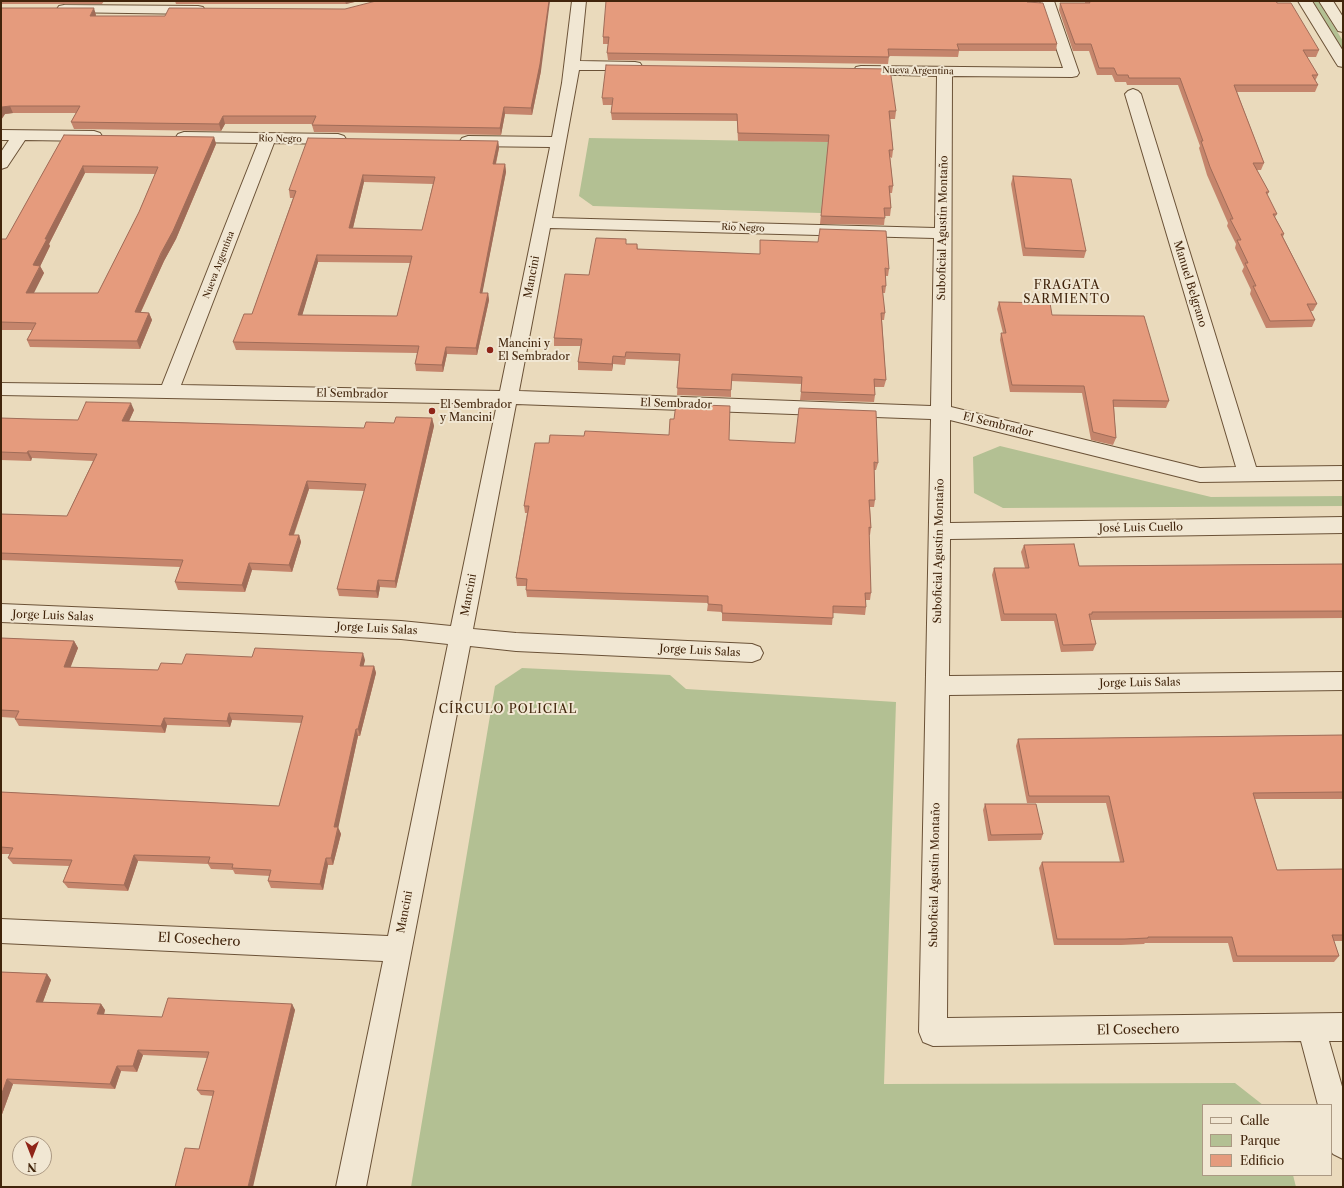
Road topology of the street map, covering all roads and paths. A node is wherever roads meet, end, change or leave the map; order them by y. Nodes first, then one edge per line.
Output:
1 (579, 1) edge
2 (1047, 1) edge
3 (1305, 1) edge
4 (1326, 1) edge
5 (48, 9) edge
6 (212, 10) edge
7 (1343, 28) edge
8 (1343, 63) edge
9 (572, 65) junction
10 (651, 66) edge
11 (850, 69) edge
12 (945, 71) junction
13 (1133, 94) dead end
14 (1, 135) edge
15 (20, 135) junction
16 (106, 136) edge
17 (168, 137) edge
18 (268, 138) junction
19 (355, 140) edge
20 (449, 141) edge
21 (559, 142) junction
22 (1, 164) edge
23 (543, 223) junction
24 (942, 233) junction
25 (1, 389) edge
26 (169, 391) junction
27 (508, 398) junction
28 (941, 413) junction
29 (1343, 473) edge
30 (1248, 474) junction
31 (1343, 525) edge
32 (939, 531) junction
33 (1, 614) edge
34 (461, 636) junction
35 (752, 653) dead end
36 (1343, 681) edge
37 (937, 686) junction
38 (1, 931) edge
39 (398, 949) junction
40 (1343, 1027) edge
41 (1312, 1028) junction
42 (933, 1032) joint
43 (1343, 1144) edge
44 (350, 1187) edge

1 - 9 street, Mancini
2 - 12 street, Nueva Argentina
3 - 8 street
4 - 7 street
5 - 6 street
9 - 10 street
9 - 21 street, Mancini
11 - 12 street, Nueva Argentina
12 - 24 street, Suboficial Agustín Montaño
13 - 30 street, Manuel Belgrano
14 - 15 street
15 - 16 street
15 - 22 street
17 - 18 street, Río Negro
18 - 19 street, Río Negro
18 - 26 street, Nueva Argentina
20 - 21 street
21 - 23 street, Mancini
23 - 24 street, Río Negro
23 - 27 street, Mancini
24 - 28 street, Suboficial Agustín Montaño
25 - 26 street, El Sembrador
26 - 27 street, El Sembrador
27 - 28 street, El Sembrador
27 - 34 street, Mancini
28 - 30 street, El Sembrador
28 - 32 street, Suboficial Agustín Montaño
29 - 30 street, El Sembrador
31 - 32 street, José Luis Cuello
32 - 37 street, Suboficial Agustín Montaño
33 - 34 street, Jorge Luis Salas
34 - 35 street, Jorge Luis Salas
34 - 39 street, Mancini
36 - 37 street, Jorge Luis Salas
37 - 42 street, Suboficial Agustín Montaño
38 - 39 street, El Cosechero
39 - 44 street, Mancini
40 - 41 street, El Cosechero
41 - 42 street, El Cosechero
41 - 43 street

